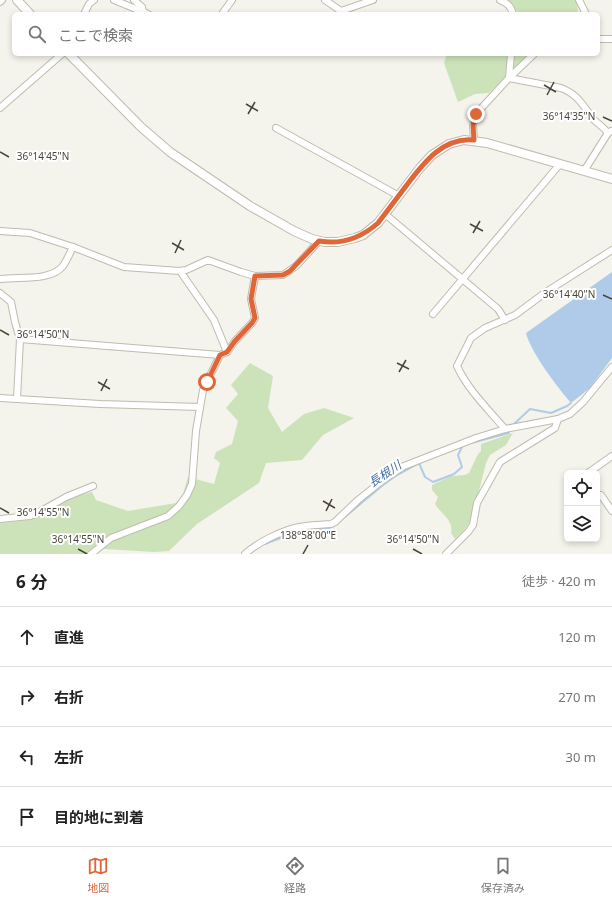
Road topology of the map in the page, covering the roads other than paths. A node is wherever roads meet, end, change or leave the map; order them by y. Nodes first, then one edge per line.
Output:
1 (17, 0) edge
2 (94, 0) edge
3 (114, 0) edge
4 (134, 0) edge
5 (232, 0) edge
6 (325, 0) edge
7 (373, 0) edge
8 (500, 0) edge
9 (579, 0) edge
10 (28, 12) edge
11 (85, 12) edge
12 (143, 12) edge
13 (144, 12) edge
14 (223, 12) edge
15 (512, 12) edge
16 (585, 12) edge
17 (600, 39) edge
18 (612, 39) edge
19 (60, 56) edge
20 (71, 56) edge
21 (511, 56) edge
22 (532, 56) edge
23 (509, 78) junction
24 (0, 108) edge
25 (276, 128) dead end
26 (610, 131) edge
27 (474, 140) junction
28 (560, 164) junction
29 (584, 171) junction
30 (612, 179) edge
31 (399, 196) junction
32 (385, 214) junction
33 (0, 231) edge
34 (319, 241) junction
35 (73, 247) junction
36 (612, 250) edge
37 (180, 271) junction
38 (255, 276) junction
39 (0, 279) edge
40 (462, 280) junction
41 (0, 293) edge
42 (433, 314) dead end
43 (505, 320) junction
44 (20, 339) junction
45 (227, 352) junction
46 (220, 355) junction
47 (612, 367) edge
48 (0, 398) edge
49 (17, 399) junction
50 (200, 407) junction
51 (558, 419) junction
52 (505, 429) junction
53 (612, 456) edge
54 (592, 470) edge
55 (93, 486) dead end
56 (600, 495) edge
57 (612, 511) edge
58 (0, 519) edge
59 (91, 554) edge
60 (245, 554) edge
61 (446, 554) edge

1 - 10 street
2 - 11 street
3 - 12 street
4 - 13 street
5 - 14 street
6 - 7 street
8 - 15 street
9 - 16 street
17 - 18 street
19 - 24 street
20 - 34 street
21 - 23 street
22 - 23 street
23 - 26 street
23 - 27 street
25 - 31 street
26 - 29 street
27 - 28 street
27 - 31 street
28 - 29 street
28 - 40 street
29 - 30 street
31 - 32 street
32 - 34 street
32 - 40 street
33 - 35 street
34 - 38 street
35 - 37 street
35 - 39 street
36 - 43 street
37 - 38 street
37 - 45 street
38 - 45 street
40 - 42 street
40 - 43 street
41 - 44 street
43 - 52 street
44 - 46 street
44 - 49 street
45 - 46 street
46 - 50 street
47 - 51 street
48 - 49 street
49 - 50 street
50 - 59 street
51 - 52 street
51 - 61 street
52 - 60 street
53 - 54 street
55 - 58 street
56 - 57 street

